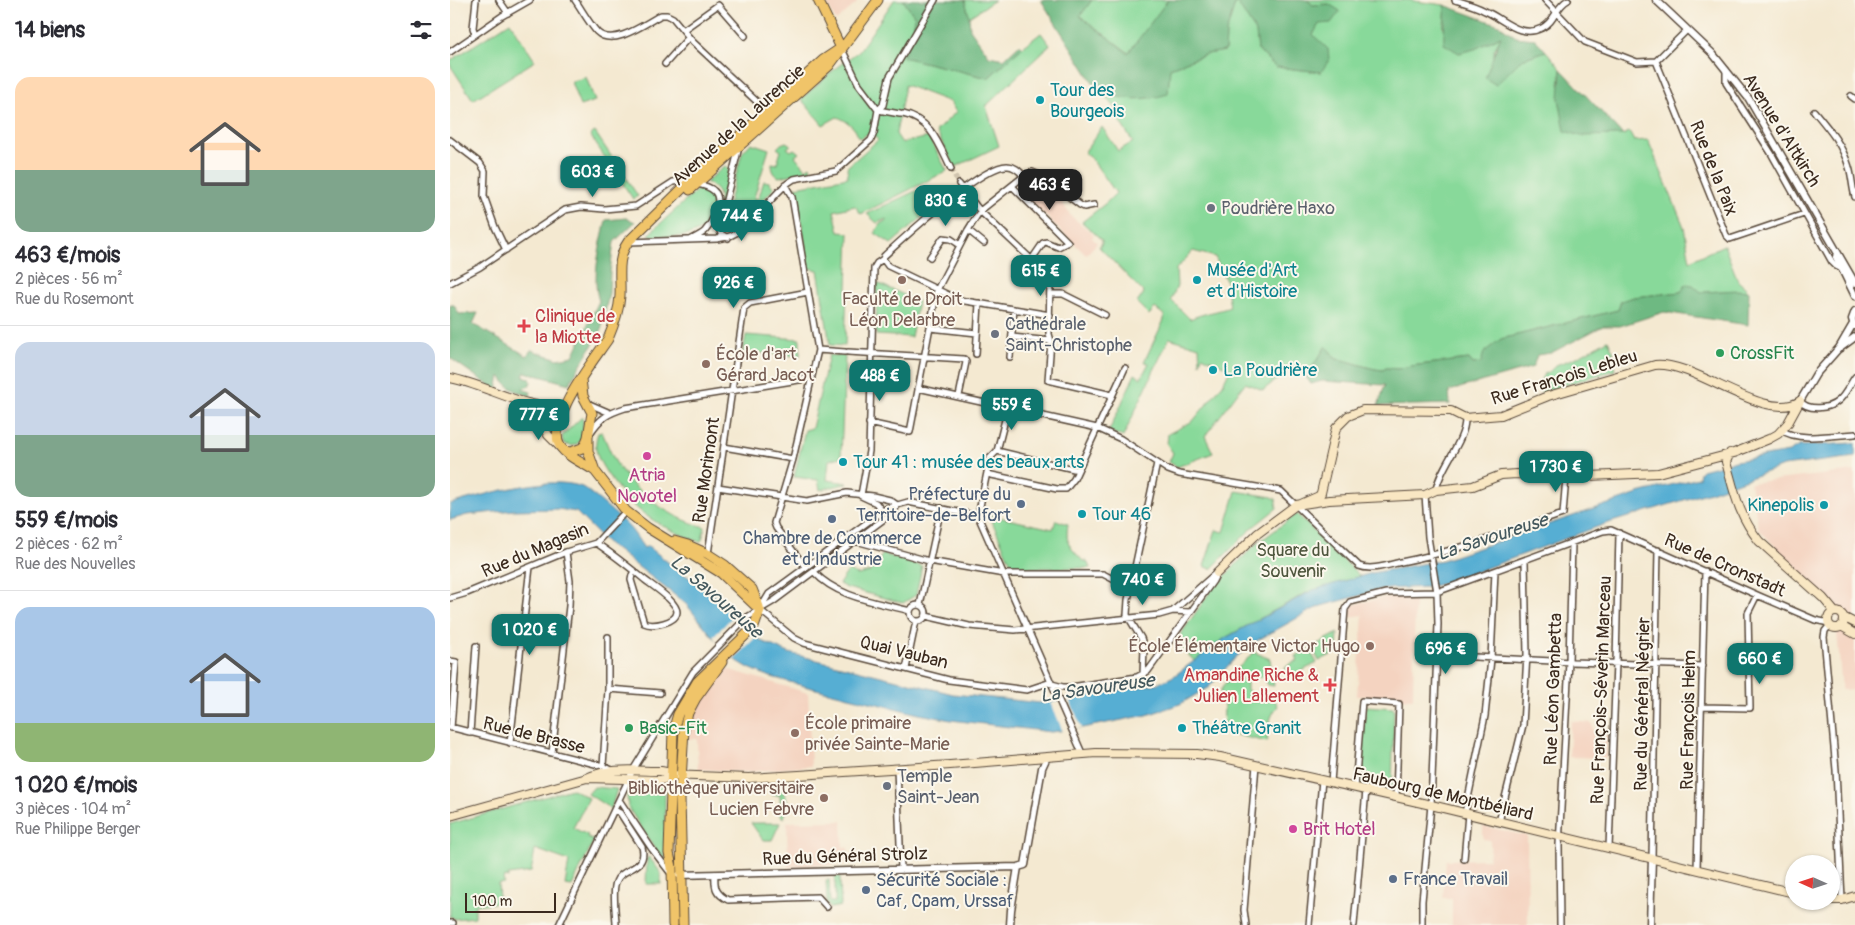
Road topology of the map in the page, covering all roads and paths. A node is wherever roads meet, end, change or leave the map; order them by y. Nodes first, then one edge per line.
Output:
1 (476, 0) edge
2 (499, 0) edge
3 (530, 0) edge
4 (575, 0) edge
5 (818, 0) edge
6 (878, 0) edge
7 (935, 0) edge
8 (1455, 0) edge
9 (1545, 0) edge
10 (1568, 0) edge
11 (1656, 0) edge
12 (1556, 12) junction
13 (508, 13) junction
14 (683, 30) junction
15 (1687, 30) junction
16 (475, 34) junction
17 (745, 36) dead end
18 (689, 37) junction
19 (841, 48) junction
20 (450, 52) edge
21 (1656, 61) junction
22 (665, 64) dead end
23 (1726, 70) junction
24 (768, 110) junction
25 (878, 110) junction
26 (1814, 111) dead end
27 (764, 124) junction
28 (746, 130) junction
29 (450, 140) edge
30 (739, 146) junction
31 (951, 169) tunnel mouth
32 (1024, 176) junction
33 (693, 183) junction
34 (959, 184) tunnel mouth
35 (785, 185) junction
36 (1012, 186) junction
37 (963, 190) junction
38 (1855, 197) edge
39 (1094, 205) dead end
40 (980, 211) junction
41 (1804, 214) junction
42 (968, 230) junction
43 (728, 238) junction
44 (692, 239) junction
45 (1830, 241) junction
46 (628, 242) junction
47 (984, 243) dead end
48 (960, 245) junction
49 (506, 250) junction
50 (930, 257) dead end
51 (883, 259) junction
52 (1032, 259) junction
53 (1842, 268) junction
54 (450, 283) edge
55 (1855, 283) edge
56 (937, 290) junction
57 (808, 292) junction
58 (1051, 294) junction
59 (1855, 296) edge
60 (979, 303) junction
61 (1014, 309) junction
62 (1855, 311) edge
63 (1105, 314) dead end
64 (1050, 318) junction
65 (1854, 326) edge
66 (930, 328) junction
67 (977, 333) junction
68 (1012, 337) junction
69 (1855, 337) edge
70 (1051, 341) junction
71 (1839, 348) junction
72 (818, 350) junction
73 (871, 353) junction
74 (976, 354) dead end
75 (924, 357) junction
76 (1010, 357) dead end
77 (1125, 368) dead end
78 (1855, 377) edge
79 (450, 378) edge
80 (811, 378) junction
81 (582, 379) junction
82 (918, 388) junction
83 (732, 391) junction
84 (1112, 395) junction
85 (959, 396) junction
86 (1800, 401) junction
87 (523, 402) junction
88 (586, 403) junction
89 (564, 406) junction
90 (1781, 406) junction
91 (1008, 408) junction
92 (610, 412) junction
93 (1465, 418) junction
94 (869, 423) junction
95 (1097, 428) junction
96 (1782, 430) junction
97 (1855, 434) edge
98 (588, 437) junction
99 (724, 447) junction
100 (564, 451) junction
101 (998, 451) junction
102 (793, 458) junction
103 (1726, 459) junction
104 (1157, 463) junction
105 (1078, 470) junction
106 (595, 471) junction
107 (987, 474) junction
108 (1566, 477) junction
109 (1324, 482) junction
110 (718, 487) junction
111 (1436, 490) junction
112 (861, 495) junction
113 (1425, 495) junction
114 (782, 497) junction
115 (1329, 500) junction
116 (1299, 504) junction
117 (897, 505) junction
118 (941, 508) junction
119 (882, 511) junction
120 (623, 514) junction
121 (978, 516) junction
122 (1619, 533) junction
123 (668, 540) junction
124 (856, 540) junction
125 (596, 542) junction
126 (1572, 543) junction
127 (1658, 550) junction
128 (566, 552) junction
129 (708, 554) junction
130 (1433, 558) junction
131 (929, 561) junction
132 (1525, 561) junction
133 (530, 567) junction
134 (806, 568) junction
135 (1495, 571) junction
136 (634, 572) junction
137 (814, 572) junction
138 (1705, 572) junction
139 (1217, 573) junction
140 (1004, 574) junction
141 (1130, 588) junction
142 (1437, 589) junction
143 (1757, 595) junction
144 (450, 598) edge
145 (920, 605) junction
146 (760, 610) junction
147 (910, 611) junction
148 (1173, 611) junction
149 (1190, 612) junction
150 (1834, 612) junction
151 (926, 616) junction
152 (1130, 618) junction
153 (916, 621) junction
154 (1843, 622) junction
155 (1855, 623) edge
156 (1829, 624) junction
157 (1029, 630) junction
158 (1855, 634) edge
159 (608, 637) dead end
160 (476, 646) dead end
161 (727, 653) junction
162 (1437, 655) junction
163 (1491, 659) junction
164 (1526, 660) junction
165 (450, 661) edge
166 (1569, 662) junction
167 (1616, 664) junction
168 (1656, 664) junction
169 (1703, 666) junction
170 (906, 669) junction
171 (1143, 674) junction
172 (1052, 684) junction
173 (608, 690) junction
174 (660, 693) dead end
175 (1702, 707) junction
176 (451, 728) edge
177 (470, 733) junction
178 (510, 743) junction
179 (552, 752) junction
180 (1082, 753) junction
181 (1047, 757) junction
182 (1256, 765) junction
183 (603, 766) junction
184 (897, 769) junction
185 (612, 770) junction
186 (633, 770) junction
187 (670, 775) junction
188 (681, 775) junction
189 (587, 778) junction
190 (629, 779) junction
191 (1322, 780) junction
192 (1330, 782) junction
193 (1354, 788) junction
194 (1366, 790) junction
195 (1396, 798) junction
196 (619, 800) junction
197 (1431, 805) junction
198 (614, 810) junction
199 (1466, 814) junction
200 (450, 816) edge
201 (1499, 822) junction
202 (1560, 837) junction
203 (1609, 848) junction
204 (1652, 858) junction
205 (1464, 859) dead end
206 (1021, 866) junction
207 (901, 869) junction
208 (1697, 869) junction
209 (714, 874) junction
210 (677, 875) junction
211 (1785, 891) edge
212 (1855, 896) edge
213 (1842, 900) joint
214 (827, 907) dead end
215 (559, 925) edge
216 (616, 925) edge
217 (673, 925) edge
218 (683, 925) edge
219 (1010, 925) edge
220 (1246, 925) edge
221 (1309, 925) edge
222 (1354, 925) edge
223 (1422, 925) edge
224 (1560, 925) edge
225 (1650, 925) edge

1 - 16 street
2 - 13 street
3 - 13 street
4 - 14 street
5 - 19 main road
6 - 19 main road, Avenue de la Laurencie
7 - 25 street
8 - 12 street
9 - 12 street
10 - 12 street
11 - 15 street, Avenue d'Altkirch
12 - 21 street
13 - 16 street
14 - 17 street
14 - 18 street
15 - 21 street
15 - 23 street, Avenue d'Altkirch
16 - 20 street
18 - 22 street
18 - 24 street
19 - 24 main road, Avenue de la Laurencie
19 - 25 street
19 - 27 main road, Avenue de la Laurencie
21 - 41 street, Rue de la Paix
23 - 41 street
23 - 45 street, Avenue d'Altkirch
24 - 27 street
24 - 28 main road, Avenue de la Laurencie
25 - 31 street
25 - 35 street
26 - 38 street
27 - 30 main road, Avenue de la Laurencie
28 - 30 street
28 - 33 main road, Avenue de la Laurencie
29 - 49 street
30 - 33 main road, Avenue de la Laurencie
30 - 43 street
32 - 36 street
32 - 37 street
32 - 39 street
33 - 44 street
33 - 46 main road, Avenue de la Laurencie
33 - 49 street
34 - 37 street
35 - 43 street
35 - 57 street
36 - 40 street
36 - 52 street
37 - 40 street
37 - 51 street
40 - 42 street
40 - 52 street
41 - 53 street
42 - 47 street
42 - 48 street
43 - 44 street
44 - 46 street
45 - 53 street, Avenue d'Altkirch
45 - 55 street, Avenue d'Altkirch
46 - 81 main road, Avenue de la Laurencie
48 - 50 street
48 - 56 street
49 - 54 street
51 - 56 street
51 - 73 street
52 - 58 street
53 - 59 street, Avenue d'Altkirch
56 - 60 street
56 - 66 street
57 - 72 street
57 - 83 street, Rue Morimont
58 - 63 street
58 - 64 street
60 - 61 street
60 - 67 street
61 - 64 street
61 - 68 street
62 - 65 street
64 - 70 street
65 - 71 street
66 - 67 street
66 - 75 street
67 - 74 street
68 - 70 street
68 - 76 street
69 - 71 street
70 - 84 street
71 - 86 street
72 - 73 street
72 - 80 street
73 - 75 street
73 - 94 street
75 - 82 street
75 - 85 street
77 - 84 street
78 - 86 street
79 - 87 main road
80 - 83 street
80 - 102 street
81 - 88 main road
81 - 89 main road, Avenue de la Laurencie
82 - 85 street
82 - 94 street
83 - 92 street
83 - 99 street, Rue Morimont
84 - 95 street
85 - 91 street
86 - 90 main road, Rue François Lebleu
86 - 96 main road
87 - 89 main road
87 - 100 main road
88 - 89 main road
88 - 92 street
88 - 98 main road, Quai Vauban
89 - 100 main road
90 - 93 main road, Rue François Lebleu
90 - 96 main road
91 - 95 street
91 - 101 street
92 - 98 street
93 - 109 main road
93 - 111 street
94 - 112 street
95 - 104 street
95 - 105 street
96 - 97 street
96 - 103 main road
98 - 100 main road
98 - 106 main road, Quai Vauban
99 - 102 street
99 - 110 street, Rue Morimont
100 - 106 main road, Quai Vauban
101 - 105 street
101 - 107 street
102 - 114 street
103 - 108 main road
103 - 150 main road
104 - 116 street
104 - 141 street
105 - 107 street
106 - 120 main road, Quai Vauban
107 - 121 street
108 - 111 main road
108 - 130 street
109 - 115 street
109 - 116 main road
110 - 114 street
110 - 129 street, Rue Morimont
111 - 113 main road
112 - 114 street
112 - 117 street
112 - 119 street
113 - 115 main road
113 - 130 street
114 - 134 street
115 - 116 main road
116 - 130 street
116 - 139 main road
117 - 118 street
117 - 119 street
117 - 124 street
118 - 121 street
118 - 131 street
119 - 134 street
120 - 123 main road, Quai Vauban
120 - 125 street, Rue du Magasin
121 - 140 street
122 - 126 street, Rue de Cronstadt
122 - 127 street, Rue de Cronstadt
122 - 167 street, Rue François-Séverin Marceau
123 - 129 main road, Quai Vauban
123 - 146 main road, Quai Vauban
124 - 131 street
124 - 137 street
125 - 128 street, Rue du Magasin
125 - 136 street
126 - 132 street
126 - 166 street, Rue Léon Gambetta
127 - 138 street, Rue de Cronstadt
127 - 168 street, Rue du Général Négrier
128 - 133 street, Rue du Magasin
128 - 179 street
129 - 146 main road, Quai Vauban
130 - 142 street
131 - 140 street
131 - 145 street
132 - 135 street
132 - 164 street
133 - 144 street, Rue du Magasin
133 - 178 street
134 - 146 street
135 - 142 street
135 - 163 street
136 - 136 street
137 - 146 street
137 - 147 street
138 - 143 street, Rue de Cronstadt
138 - 169 street, Rue François Heim
139 - 148 street
139 - 149 street
140 - 141 street
140 - 157 street
141 - 152 street
142 - 162 street
142 - 192 street
143 - 156 street, Rue de Cronstadt
143 - 175 street
145 - 147 street
145 - 151 street
146 - 161 main road
146 - 170 street, Quai Vauban
146 - 186 street
147 - 153 street
148 - 149 street
148 - 152 street
149 - 171 street
150 - 154 main road
150 - 156 main road
151 - 153 street
151 - 157 street
152 - 157 street
152 - 171 street
153 - 170 street
154 - 155 main road
154 - 156 main road
154 - 158 main road
156 - 213 street
157 - 172 street
159 - 173 street
160 - 177 street
161 - 187 main road
161 - 188 main road
162 - 163 street
162 - 197 street
163 - 164 street
163 - 199 street
164 - 166 street
164 - 201 street
165 - 176 street
166 - 167 street
166 - 202 street, Rue Léon Gambetta
167 - 168 street
167 - 203 street, Rue François-Séverin Marceau
168 - 169 street
168 - 204 street, Rue du Général Négrier
169 - 175 street, Rue François Heim
170 - 172 street, Quai Vauban
171 - 172 street, Quai Vauban
172 - 180 street
173 - 174 street
173 - 183 street
175 - 208 street, Rue François Heim
176 - 177 street, Rue de Brasse
177 - 178 street, Rue de Brasse
178 - 179 street, Rue de Brasse
179 - 183 street, Rue de Brasse
180 - 181 main road, Faubourg de Montbéliard
180 - 182 main road, Faubourg de Montbéliard
181 - 184 main road, Faubourg de Montbéliard
181 - 206 street
182 - 191 main road, Faubourg de Montbéliard
182 - 220 street
183 - 185 street, Rue de Brasse
184 - 188 main road, Faubourg de Montbéliard
184 - 207 street
185 - 186 main road
185 - 189 main road
186 - 187 main road
186 - 190 street
187 - 188 main road, Faubourg de Montbéliard
187 - 190 main road
187 - 210 main road
188 - 210 main road
189 - 190 main road
189 - 200 main road
190 - 196 street
191 - 192 main road, Faubourg de Montbéliard
191 - 221 street
192 - 193 main road, Faubourg de Montbéliard
193 - 194 main road, Faubourg de Montbéliard
193 - 195 street
194 - 195 main road, Faubourg de Montbéliard
194 - 222 street
195 - 197 main road, Faubourg de Montbéliard
196 - 198 street
196 - 210 street
197 - 199 main road, Faubourg de Montbéliard
197 - 223 street
198 - 215 street
198 - 216 street
199 - 201 main road, Faubourg de Montbéliard
199 - 205 street
201 - 202 main road, Faubourg de Montbéliard
202 - 203 main road, Faubourg de Montbéliard
202 - 224 street, Rue Léon Gambetta
203 - 204 main road, Faubourg de Montbéliard
204 - 208 main road, Faubourg de Montbéliard
204 - 225 street
206 - 207 street, Rue du Général Strolz
206 - 219 street
207 - 209 street, Rue du Général Strolz
208 - 211 main road, Faubourg de Montbéliard
209 - 210 street, Rue du Général Strolz
209 - 214 street
210 - 217 main road
210 - 218 main road
212 - 213 main road

